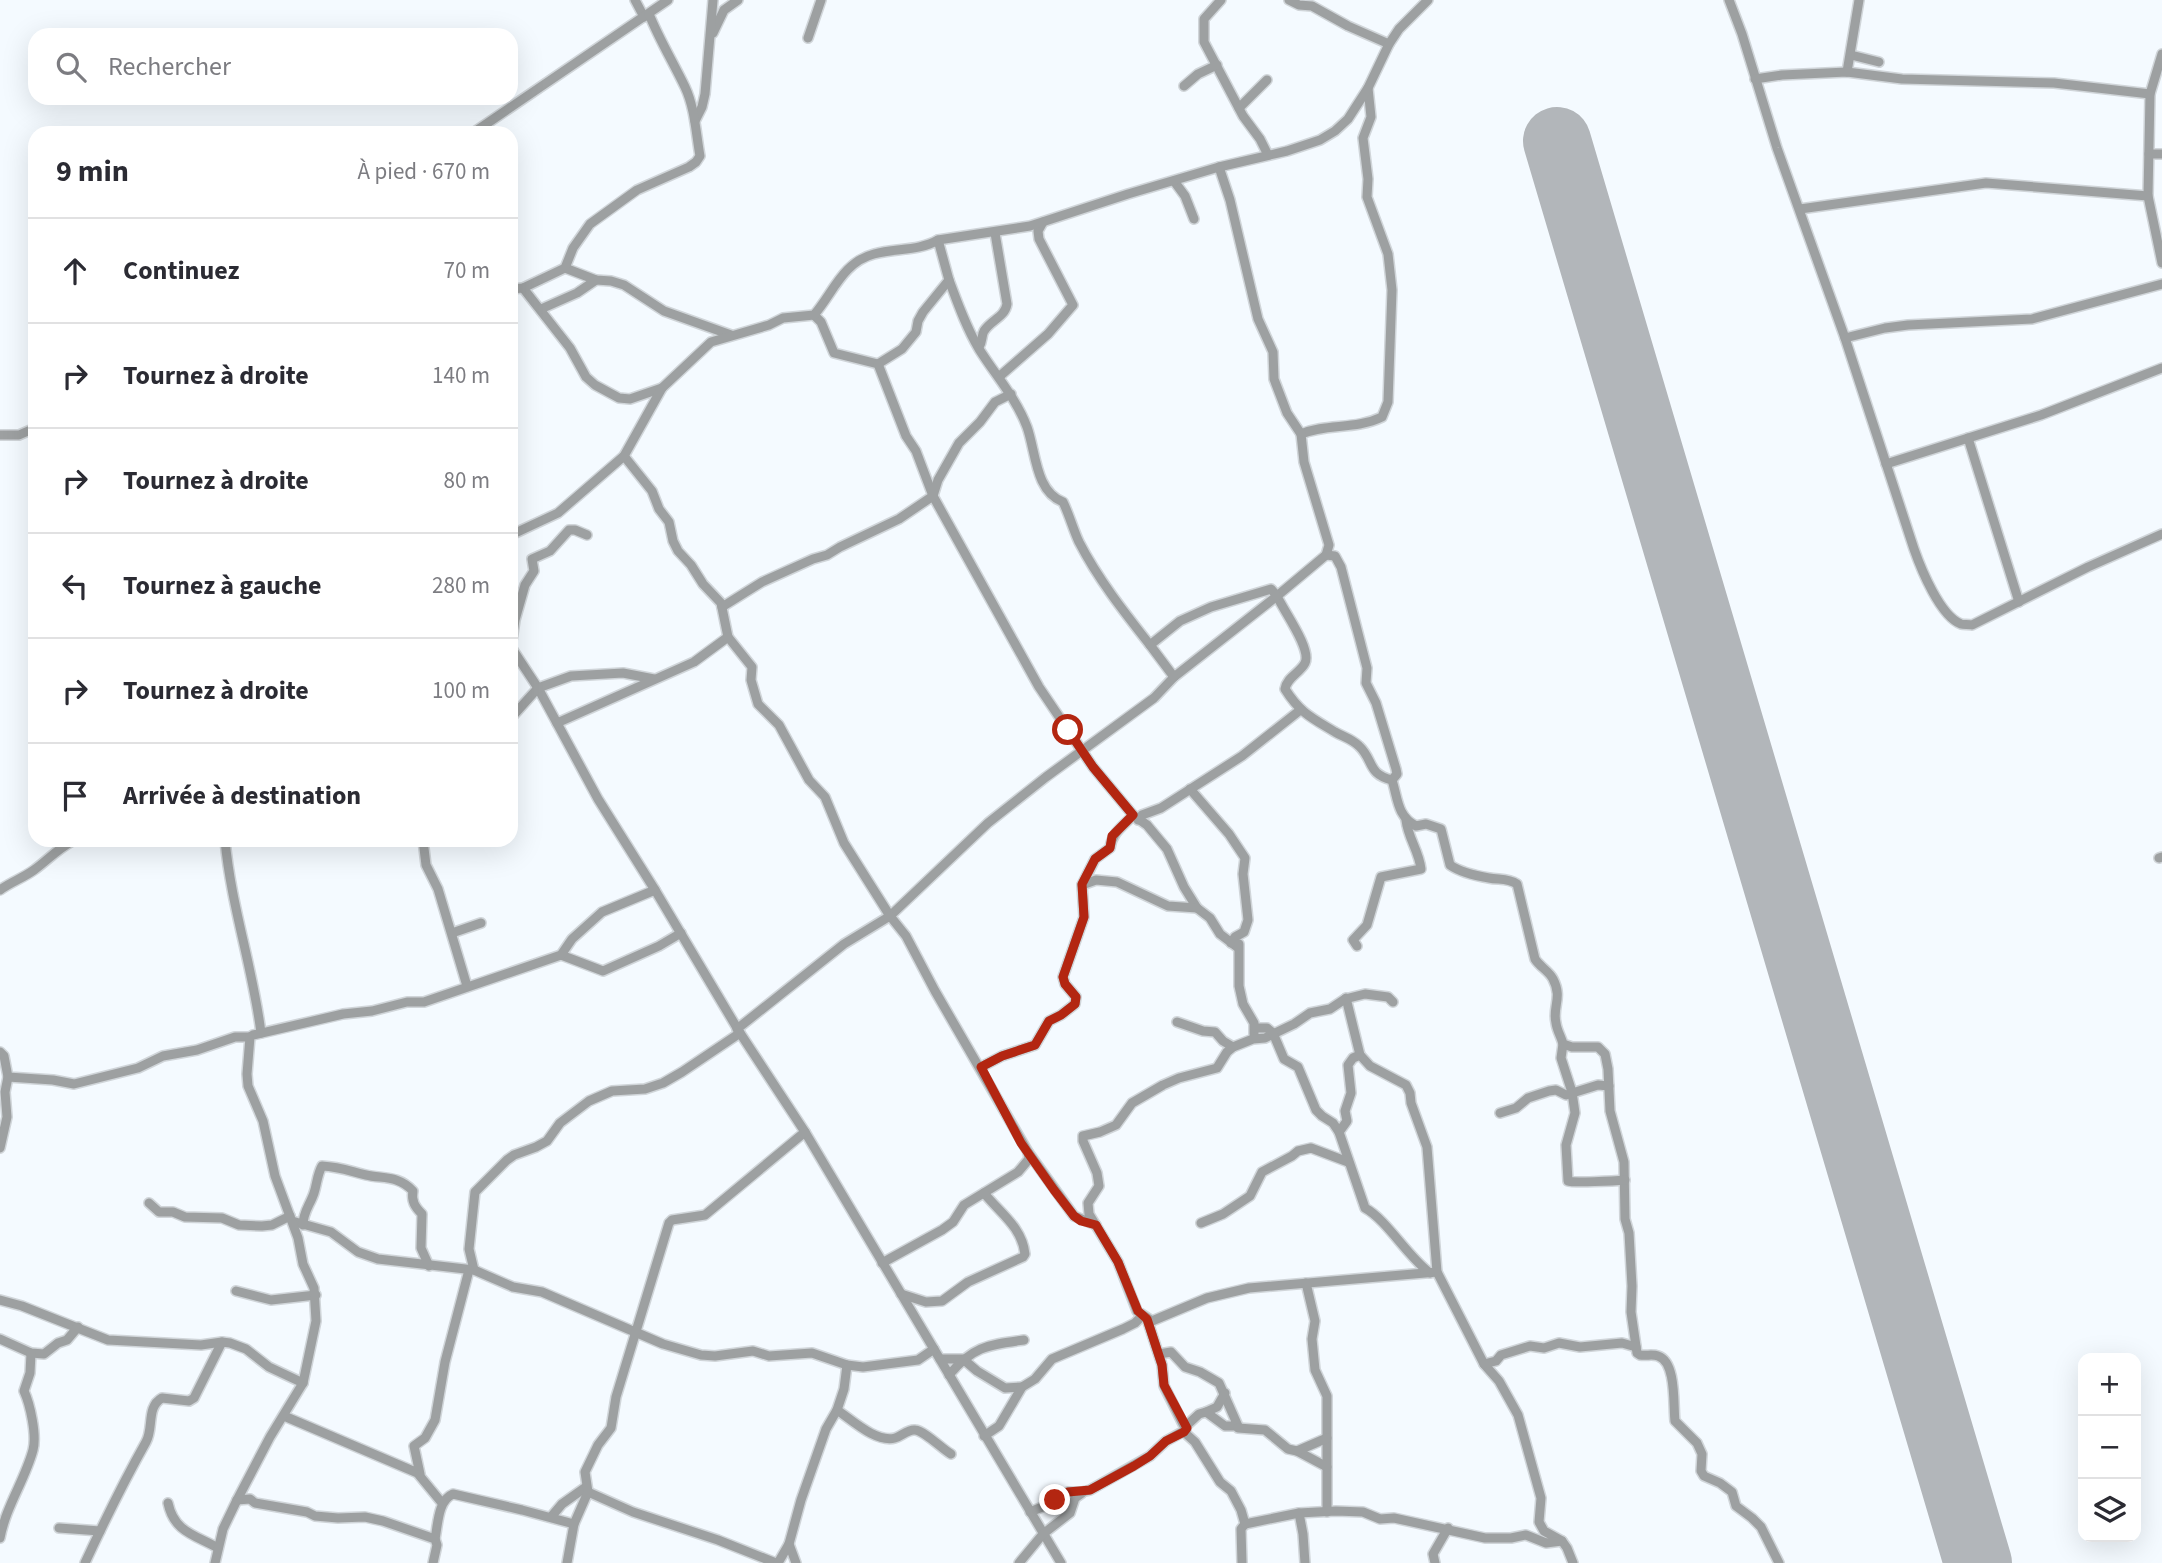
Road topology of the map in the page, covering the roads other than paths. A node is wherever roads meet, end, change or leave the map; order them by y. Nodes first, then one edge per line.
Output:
1 (635, 0) edge
2 (668, 0) edge
3 (713, 0) edge
4 (738, 0) edge
5 (821, 0) edge
6 (1221, 0) edge
7 (1289, 0) edge
8 (1428, 0) edge
9 (1728, 0) edge
10 (1859, 0) edge
11 (646, 15) junction
12 (808, 38) dead end
13 (709, 44) junction
14 (1389, 44) junction
15 (2162, 54) edge
16 (1851, 55) junction
17 (1879, 62) dead end
18 (1217, 65) junction
19 (1847, 72) junction
20 (1755, 79) junction
21 (1267, 80) dead end
22 (1184, 86) dead end
23 (1368, 88) junction
24 (2150, 94) junction
25 (518, 102) edge
26 (514, 105) edge
27 (1239, 108) junction
28 (695, 121) junction
29 (483, 126) edge
30 (2149, 154) junction
31 (2162, 154) edge
32 (1268, 155) junction
33 (1219, 167) junction
34 (1174, 181) junction
35 (2148, 196) junction
36 (1800, 209) junction
37 (1194, 219) dead end
38 (1043, 222) junction
39 (995, 233) junction
40 (938, 240) junction
41 (2162, 263) edge
42 (565, 268) junction
43 (596, 280) junction
44 (949, 280) junction
45 (2162, 284) edge
46 (518, 288) edge
47 (523, 288) junction
48 (541, 309) junction
49 (814, 314) junction
50 (732, 335) junction
51 (1845, 338) junction
52 (978, 347) junction
53 (878, 364) junction
54 (2162, 368) edge
55 (1000, 376) junction
56 (662, 388) junction
57 (1007, 392) junction
58 (28, 431) edge
59 (1301, 434) junction
60 (0, 435) edge
61 (1968, 438) junction
62 (624, 456) junction
63 (1886, 464) junction
64 (933, 496) junction
65 (518, 532) edge
66 (2162, 534) edge
67 (587, 535) dead end
68 (1330, 555) junction
69 (1277, 596) junction
70 (2019, 602) junction
71 (722, 607) junction
72 (518, 610) edge
73 (728, 637) junction
74 (1150, 645) junction
75 (518, 658) edge
76 (1174, 677) junction
77 (654, 679) junction
78 (538, 688) junction
79 (518, 710) edge
80 (1299, 711) junction
81 (557, 723) junction
82 (1082, 751) junction
83 (1392, 780) junction
84 (1190, 789) junction
85 (1136, 817) junction
86 (1406, 821) junction
87 (62, 847) edge
88 (226, 847) edge
89 (424, 847) edge
90 (1082, 884) junction
91 (0, 890) edge
92 (655, 890) junction
93 (1197, 908) junction
94 (890, 916) junction
95 (481, 923) dead end
96 (452, 933) junction
97 (681, 933) junction
98 (1234, 945) junction
99 (1357, 946) dead end
100 (561, 955) junction
101 (467, 986) junction
102 (1393, 1002) dead end
103 (1344, 1003) junction
104 (1177, 1022) dead end
105 (1255, 1028) junction
106 (738, 1031) junction
107 (261, 1033) junction
108 (1273, 1033) junction
109 (250, 1037) junction
110 (1253, 1039) junction
111 (1563, 1044) junction
112 (1233, 1047) junction
113 (0, 1052) edge
114 (1360, 1055) junction
115 (981, 1067) junction
116 (8, 1077) junction
117 (1609, 1086) junction
118 (1572, 1092) junction
119 (1500, 1113) dead end
120 (805, 1132) junction
121 (1339, 1132) junction
122 (0, 1148) edge
123 (1028, 1152) junction
124 (1349, 1162) junction
125 (1625, 1180) junction
126 (984, 1193) junction
127 (149, 1203) dead end
128 (291, 1218) junction
129 (1201, 1223) dead end
130 (303, 1225) junction
131 (1096, 1225) junction
132 (469, 1249) junction
133 (882, 1263) junction
134 (429, 1266) junction
135 (457, 1267) junction
136 (472, 1270) junction
137 (1434, 1272) junction
138 (1306, 1283) junction
139 (236, 1291) dead end
140 (901, 1294) junction
141 (316, 1295) junction
142 (0, 1300) edge
143 (1144, 1318) junction
144 (78, 1327) junction
145 (635, 1333) junction
146 (0, 1339) edge
147 (1024, 1340) dead end
148 (222, 1342) junction
149 (1636, 1347) junction
150 (934, 1349) junction
151 (31, 1353) junction
152 (1158, 1354) junction
153 (940, 1359) junction
154 (963, 1359) junction
155 (1496, 1361) junction
156 (1484, 1364) junction
157 (847, 1365) junction
158 (949, 1375) junction
159 (1499, 1381) junction
160 (303, 1383) junction
161 (1022, 1387) junction
162 (1225, 1393) junction
163 (837, 1410) junction
164 (1206, 1412) junction
165 (284, 1416) junction
166 (1238, 1427) junction
167 (1185, 1429) junction
168 (984, 1436) junction
169 (1327, 1438) junction
170 (1297, 1451) junction
171 (951, 1454) dead end
172 (1327, 1466) junction
173 (419, 1475) junction
174 (587, 1489) junction
175 (1082, 1492) junction
176 (237, 1500) junction
177 (168, 1503) dead end
178 (442, 1503) junction
179 (1030, 1511) junction
180 (1299, 1513) junction
181 (1327, 1513) junction
182 (551, 1517) junction
183 (574, 1524) junction
184 (1245, 1524) junction
185 (59, 1528) dead end
186 (1448, 1528) junction
187 (100, 1531) junction
188 (1043, 1534) junction
189 (0, 1538) edge
190 (435, 1539) junction
191 (1562, 1541) junction
192 (789, 1544) junction
193 (218, 1548) junction
194 (217, 1562) edge
195 (85, 1563) edge
196 (433, 1563) edge
197 (567, 1563) edge
198 (777, 1563) edge
199 (796, 1563) edge
200 (1019, 1563) edge
201 (1061, 1563) edge
202 (1242, 1563) edge
203 (1305, 1563) edge
204 (1435, 1563) edge
205 (1573, 1563) edge
206 (1779, 1563) edge

1 - 11 street
2 - 11 street
3 - 13 street
4 - 13 street
5 - 12 street
6 - 18 street
7 - 14 street
8 - 14 street
9 - 20 street
10 - 16 street
11 - 25 street
11 - 28 street
13 - 28 street
14 - 23 street
15 - 24 street
16 - 17 street
16 - 19 street
18 - 22 street
18 - 27 street
19 - 20 street
19 - 24 street
20 - 36 street
21 - 27 street
23 - 32 street
23 - 59 street
24 - 30 street
26 - 29 street
27 - 32 street
28 - 42 street
30 - 31 street
30 - 35 street
32 - 33 street
33 - 34 street
33 - 59 street
34 - 37 street
34 - 38 street
35 - 36 street
35 - 41 street
36 - 51 street
38 - 39 street
38 - 55 street
39 - 40 street
39 - 52 street
40 - 44 street
40 - 49 street
42 - 43 street
42 - 47 street
43 - 48 street
43 - 50 street
44 - 52 street
44 - 53 street
45 - 51 street
46 - 47 street
47 - 48 street
48 - 56 street
49 - 50 street
49 - 53 street
50 - 56 street
51 - 63 street
52 - 55 street
53 - 64 street
54 - 61 street
55 - 57 street
56 - 62 street
57 - 64 street
57 - 74 street
58 - 60 street
59 - 68 street
61 - 63 street
61 - 70 street
62 - 65 street
62 - 71 street
63 - 70 street
64 - 71 street
64 - 82 street
66 - 70 street
67 - 72 street
68 - 69 street
68 - 83 street
69 - 74 street
69 - 76 street
69 - 80 street
71 - 73 street
73 - 77 street
73 - 94 street
74 - 76 street
75 - 78 street
76 - 82 street
77 - 78 street
77 - 81 street
78 - 79 street
78 - 81 street
80 - 83 street
80 - 84 street
81 - 92 street
82 - 85 street
82 - 94 street
83 - 86 street
84 - 85 street
84 - 98 street
85 - 90 street
85 - 93 street
86 - 99 street
86 - 111 street
87 - 91 street
88 - 107 street
89 - 96 street
90 - 93 street
90 - 115 street
92 - 97 street
92 - 100 street
93 - 98 street
94 - 106 street
94 - 115 street
95 - 96 street
96 - 101 street
97 - 100 street
97 - 106 street
98 - 105 street
100 - 101 street
101 - 107 street
102 - 103 street
103 - 108 street
103 - 114 street
104 - 112 street
105 - 108 street
105 - 110 street
106 - 120 street
106 - 132 street
107 - 109 street
108 - 110 street
108 - 121 street
109 - 116 street
109 - 128 street
110 - 112 street
111 - 117 street
111 - 118 street
112 - 131 street
113 - 116 street
114 - 121 street
114 - 137 street
115 - 123 street
116 - 122 street
117 - 118 street
117 - 125 street
118 - 119 street
118 - 125 street
120 - 133 street
120 - 145 street
121 - 124 street
123 - 126 street
123 - 131 street
124 - 129 street
124 - 137 street
125 - 149 street
126 - 133 street
126 - 140 street
127 - 128 street
128 - 130 street
128 - 141 street
130 - 134 street
130 - 134 street
131 - 143 street
132 - 135 street
132 - 136 street
133 - 140 street
134 - 135 street
135 - 136 street
136 - 145 street
136 - 173 street
137 - 138 street
137 - 156 street
138 - 143 street
138 - 169 street
139 - 141 street
140 - 150 street
141 - 160 street
142 - 144 street
143 - 152 street
143 - 161 street
144 - 148 street
144 - 151 street
145 - 157 street
145 - 174 street
146 - 151 street
147 - 154 street
148 - 160 street
148 - 187 street
149 - 155 street
149 - 206 street
150 - 153 street
150 - 157 street
151 - 189 street
152 - 162 street
152 - 167 street
153 - 154 street
153 - 158 street
154 - 158 street
154 - 161 street
155 - 156 street
155 - 159 street
156 - 159 street
157 - 163 street
158 - 168 street
159 - 191 street
160 - 165 street
161 - 168 street
162 - 164 street
162 - 166 street
163 - 171 street
163 - 192 street
164 - 166 street
164 - 167 street
165 - 173 street
165 - 176 street
166 - 170 street
167 - 175 street
167 - 184 street
168 - 179 street
169 - 170 street
169 - 172 street
170 - 172 street
172 - 181 street
173 - 178 street
174 - 182 street
174 - 183 street
174 - 198 street
175 - 179 street
175 - 188 street
176 - 190 street
176 - 193 street
177 - 193 street
178 - 182 street
178 - 190 street
179 - 188 street
180 - 181 street
180 - 184 street
180 - 203 street
181 - 186 street
182 - 183 street
183 - 197 street
184 - 202 street
185 - 187 street
186 - 191 street
186 - 204 street
187 - 195 street
188 - 200 street
188 - 201 street
190 - 196 street
191 - 205 street
192 - 198 street
192 - 199 street
193 - 194 street

